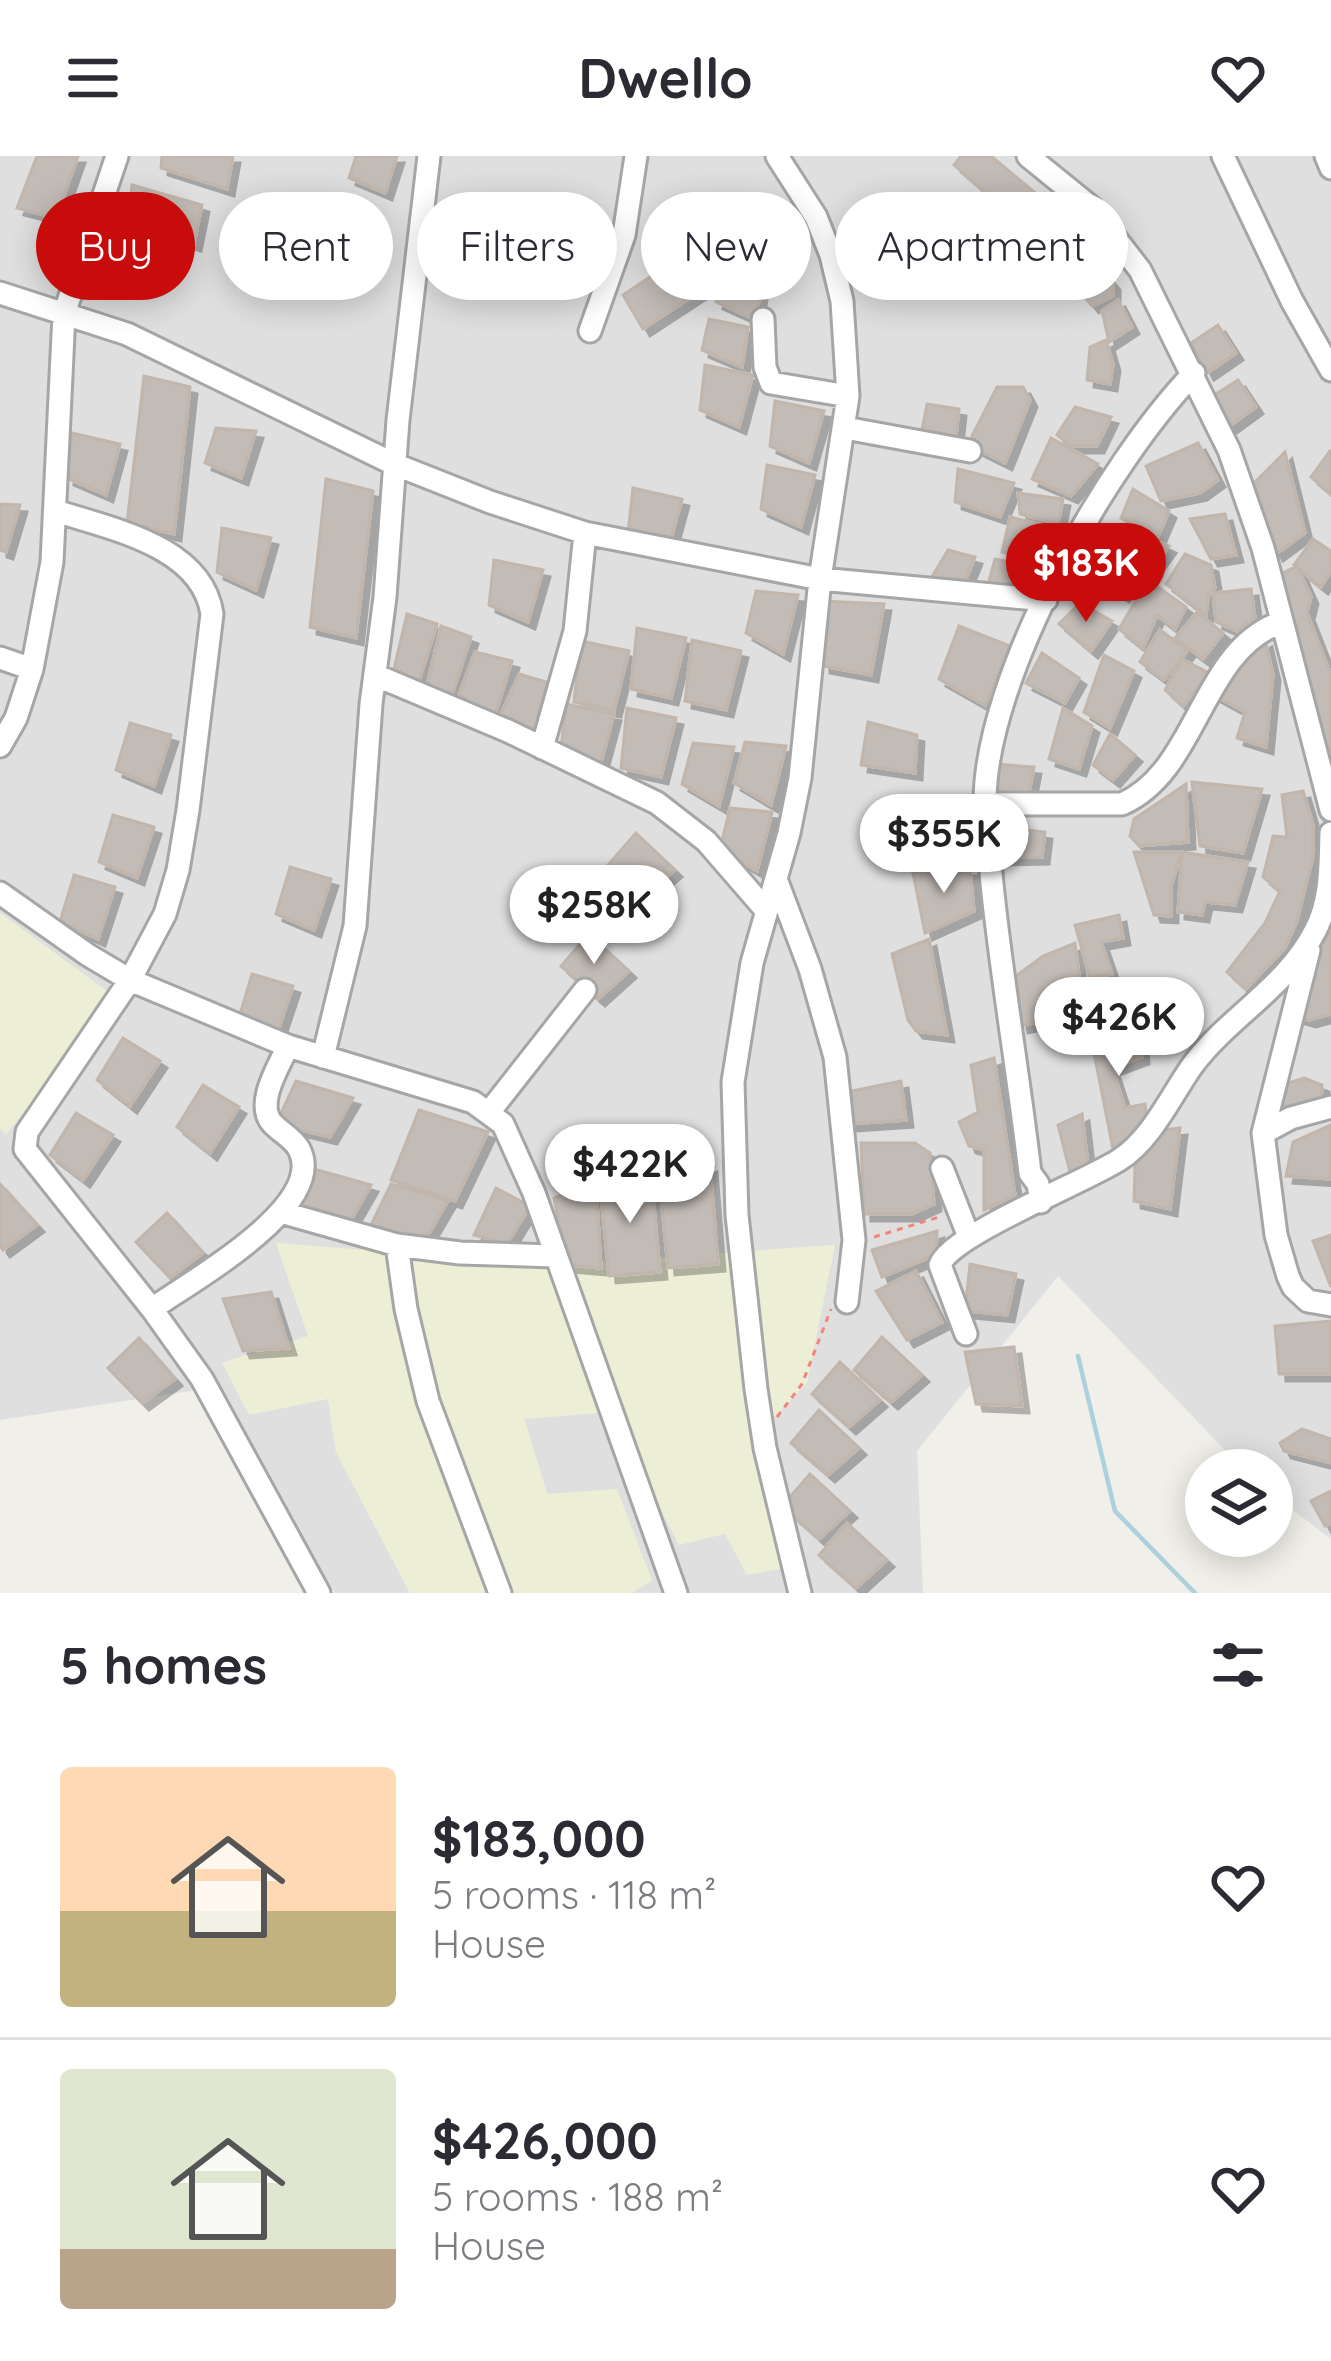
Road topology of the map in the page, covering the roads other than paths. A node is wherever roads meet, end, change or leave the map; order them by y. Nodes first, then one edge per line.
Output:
1 (117, 156) edge
2 (428, 156) edge
3 (636, 156) edge
4 (778, 156) edge
5 (1028, 156) edge
6 (1223, 156) edge
7 (1326, 156) edge
8 (1331, 168) edge
9 (0, 293) edge
10 (64, 314) junction
11 (763, 319) dead end
12 (590, 331) dead end
13 (1331, 370) edge
14 (1194, 374) junction
15 (848, 396) junction
16 (845, 428) junction
17 (970, 451) dead end
18 (394, 464) junction
19 (56, 511) junction
20 (585, 533) junction
21 (820, 580) junction
22 (1046, 600) junction
23 (1282, 622) junction
24 (0, 658) edge
25 (32, 669) junction
26 (375, 675) junction
27 (0, 746) edge
28 (542, 748) junction
29 (985, 804) junction
30 (1331, 810) edge
31 (1331, 833) edge
32 (776, 879) junction
33 (0, 893) edge
34 (1330, 898) edge
35 (765, 909) junction
36 (1315, 933) junction
37 (130, 980) junction
38 (585, 990) dead end
39 (288, 1046) junction
40 (323, 1057) junction
41 (1331, 1107) edge
42 (490, 1112) junction
43 (1262, 1133) junction
44 (942, 1168) dead end
45 (1041, 1202) junction
46 (284, 1213) junction
47 (968, 1237) junction
48 (397, 1245) junction
49 (555, 1256) junction
50 (847, 1301) road end
51 (1331, 1306) edge
52 (152, 1309) junction
53 (966, 1334) dead end
54 (319, 1593) edge
55 (500, 1593) edge
56 (676, 1593) edge
57 (800, 1593) edge

1 - 10 street
2 - 18 street
3 - 12 street
4 - 15 street
5 - 14 street
6 - 13 street
7 - 8 street
9 - 10 street
10 - 18 street
10 - 19 street
11 - 15 street
14 - 22 street
14 - 23 street
15 - 16 street
16 - 17 street
16 - 21 street
18 - 20 street
18 - 26 street
19 - 25 street
19 - 37 street
20 - 21 street
20 - 28 street
21 - 22 street
21 - 32 street
22 - 29 street
23 - 29 street
23 - 30 street
24 - 25 street
25 - 27 street
26 - 28 street
26 - 40 street
28 - 35 street
29 - 45 street
31 - 34 street
32 - 35 street
32 - 50 street
33 - 37 street
34 - 36 street
35 - 57 street
36 - 43 street
36 - 45 street
37 - 39 street
37 - 52 street
38 - 42 street
39 - 40 street
39 - 46 street
40 - 42 street
41 - 43 street
42 - 49 street
43 - 51 street
44 - 47 street
45 - 47 street
46 - 48 street
46 - 52 street
47 - 53 street
48 - 49 street
48 - 55 street
49 - 56 street
52 - 54 street

